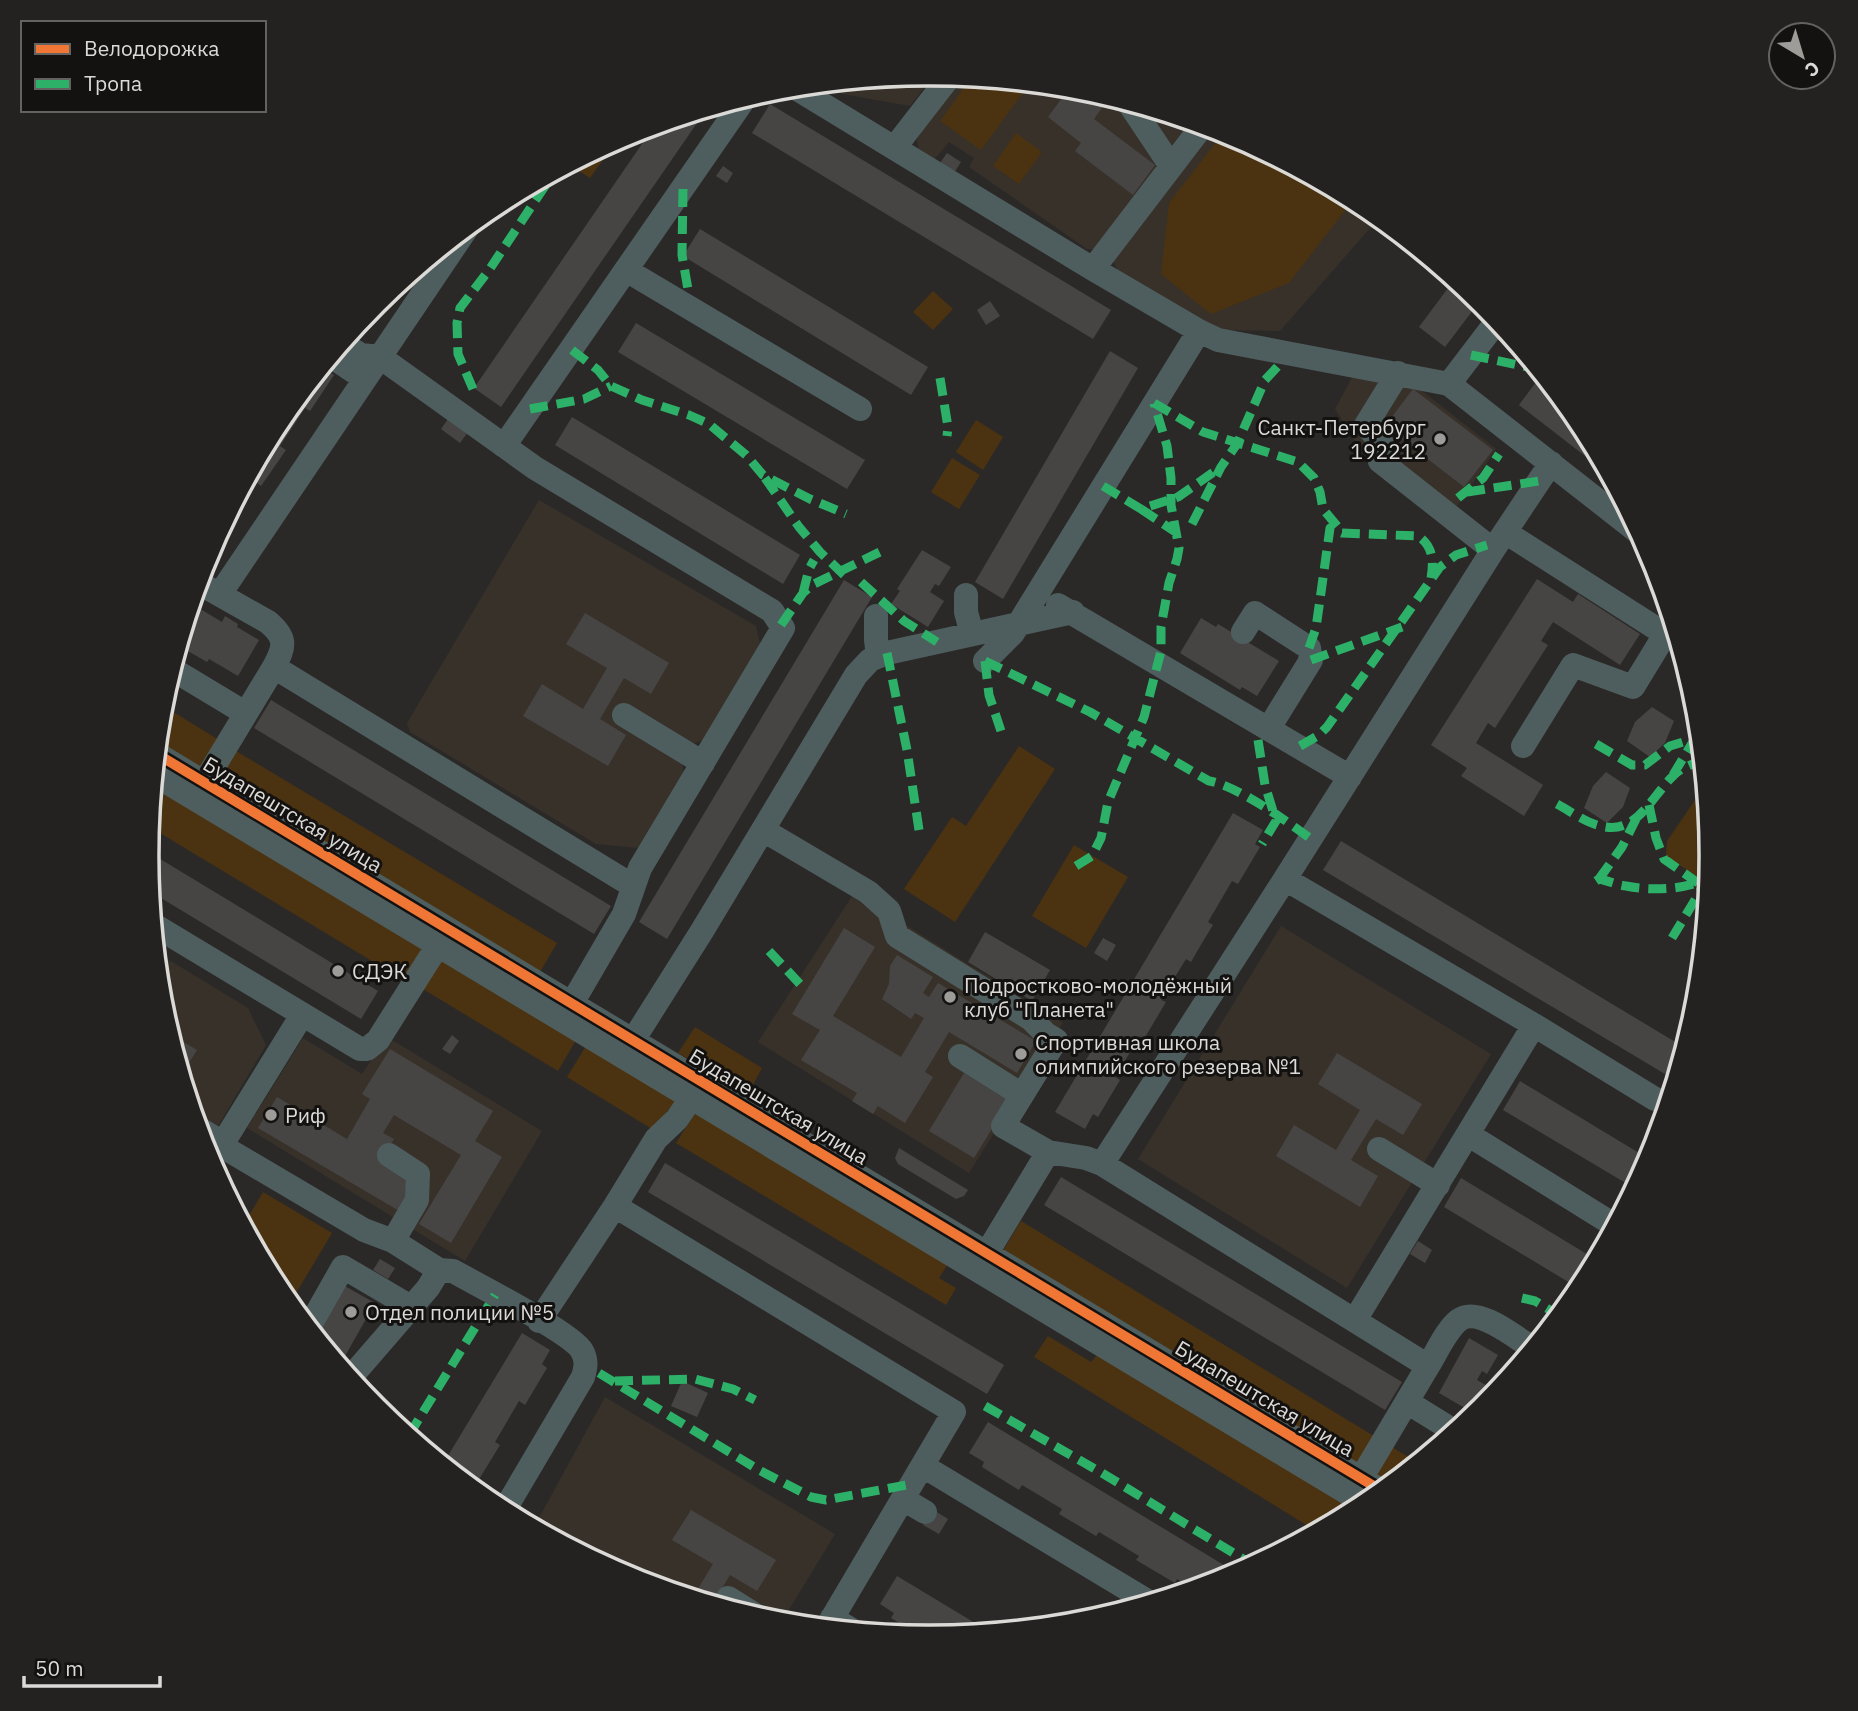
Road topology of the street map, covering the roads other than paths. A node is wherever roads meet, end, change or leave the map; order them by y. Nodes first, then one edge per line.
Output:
1 (942, 86) edge
2 (809, 96) edge
3 (737, 110) edge
4 (1137, 115) edge
5 (1196, 134) edge
6 (895, 147) junction
7 (1171, 166) junction
8 (450, 253) edge
9 (1093, 269) junction
10 (626, 270) junction
11 (1491, 330) edge
12 (1199, 331) junction
13 (346, 353) edge
14 (344, 355) edge
15 (380, 357) junction
16 (1398, 373) junction
17 (365, 379) junction
18 (1449, 384) junction
19 (860, 408) dead end
20 (504, 446) junction
21 (1551, 463) junction
22 (1620, 518) edge
23 (1499, 541) junction
24 (209, 588) edge
25 (1037, 594) junction
26 (967, 595) dead end
27 (1073, 612) junction
28 (876, 616) dead end
29 (1018, 623) junction
30 (1664, 626) edge
31 (1243, 632) dead end
32 (972, 634) junction
33 (1666, 634) edge
34 (878, 656) junction
35 (985, 661) dead end
36 (274, 667) junction
37 (181, 674) edge
38 (245, 713) junction
39 (624, 715) dead end
40 (1269, 728) junction
41 (1523, 746) dead end
42 (165, 761) edge
43 (703, 763) junction
44 (1350, 777) junction
45 (164, 778) edge
46 (199, 790) junction
47 (763, 830) junction
48 (621, 875) junction
49 (1285, 879) junction
50 (163, 931) edge
51 (443, 938) junction
52 (567, 1012) junction
53 (302, 1015) junction
54 (1534, 1025) junction
55 (628, 1048) junction
56 (960, 1056) dead end
57 (697, 1090) junction
58 (1022, 1095) junction
59 (1656, 1099) dead end
60 (1469, 1135) junction
61 (213, 1137) edge
62 (223, 1143) junction
63 (1378, 1149) dead end
64 (1048, 1152) junction
65 (388, 1155) dead end
66 (1102, 1164) junction
67 (1438, 1185) junction
68 (615, 1206) junction
69 (1606, 1220) edge
70 (393, 1241) junction
71 (982, 1261) junction
72 (439, 1270) junction
73 (411, 1307) junction
74 (314, 1318) edge
75 (1355, 1320) junction
76 (540, 1321) junction
77 (1524, 1343) edge
78 (1428, 1366) junction
79 (357, 1370) edge
80 (1407, 1402) junction
81 (1446, 1426) edge
82 (923, 1466) junction
83 (1366, 1489) edge
84 (1364, 1491) edge
85 (903, 1499) junction
86 (510, 1501) edge
87 (925, 1511) dead end
88 (1139, 1596) edge
89 (840, 1620) edge

1 - 6 street
2 - 6 street
3 - 10 street
4 - 7 street
5 - 7 street
6 - 9 street
7 - 9 street
8 - 15 street
9 - 12 street
10 - 19 street
10 - 20 street
11 - 18 street
12 - 16 street
12 - 25 street
13 - 15 street
14 - 17 street
15 - 17 street
15 - 20 street
16 - 18 street
16 - 23 street
17 - 24 street
18 - 21 street
20 - 43 street
21 - 22 street
21 - 23 street
23 - 30 street
23 - 44 street
24 - 36 street
25 - 27 street
25 - 29 street
26 - 32 street
27 - 29 street
27 - 40 street
28 - 34 street
29 - 32 street
29 - 35 street
31 - 40 street
32 - 34 street
33 - 41 street
34 - 47 street
36 - 38 street
36 - 48 street
37 - 38 street
38 - 46 street
39 - 43 street
40 - 44 street
42 - 46 street, Будапештская улица
43 - 48 street
44 - 49 street
45 - 46 street, Будапештская улица
46 - 51 street, Будапештская улица
47 - 55 street
47 - 58 street
48 - 52 street
49 - 54 street
49 - 66 street
50 - 53 street
51 - 52 street, Будапештская улица
51 - 53 street
52 - 55 street, Будапештская улица
53 - 62 street
54 - 59 street
54 - 60 street
55 - 57 street, Будапештская улица
56 - 58 street
57 - 68 street
57 - 71 street, Будапештская улица
58 - 64 street
60 - 67 street
60 - 69 street
61 - 62 street
62 - 70 street
63 - 67 street
64 - 66 street
64 - 71 street
65 - 70 street
66 - 75 street
67 - 75 street
68 - 76 street
68 - 82 street
70 - 72 street
71 - 84 street, Будапештская улица
72 - 73 street
72 - 76 street
73 - 74 street
73 - 79 street
75 - 78 street
76 - 86 street
77 - 78 street
78 - 80 street
80 - 81 street
80 - 83 street
82 - 85 street
82 - 88 street
85 - 87 street
85 - 89 street

